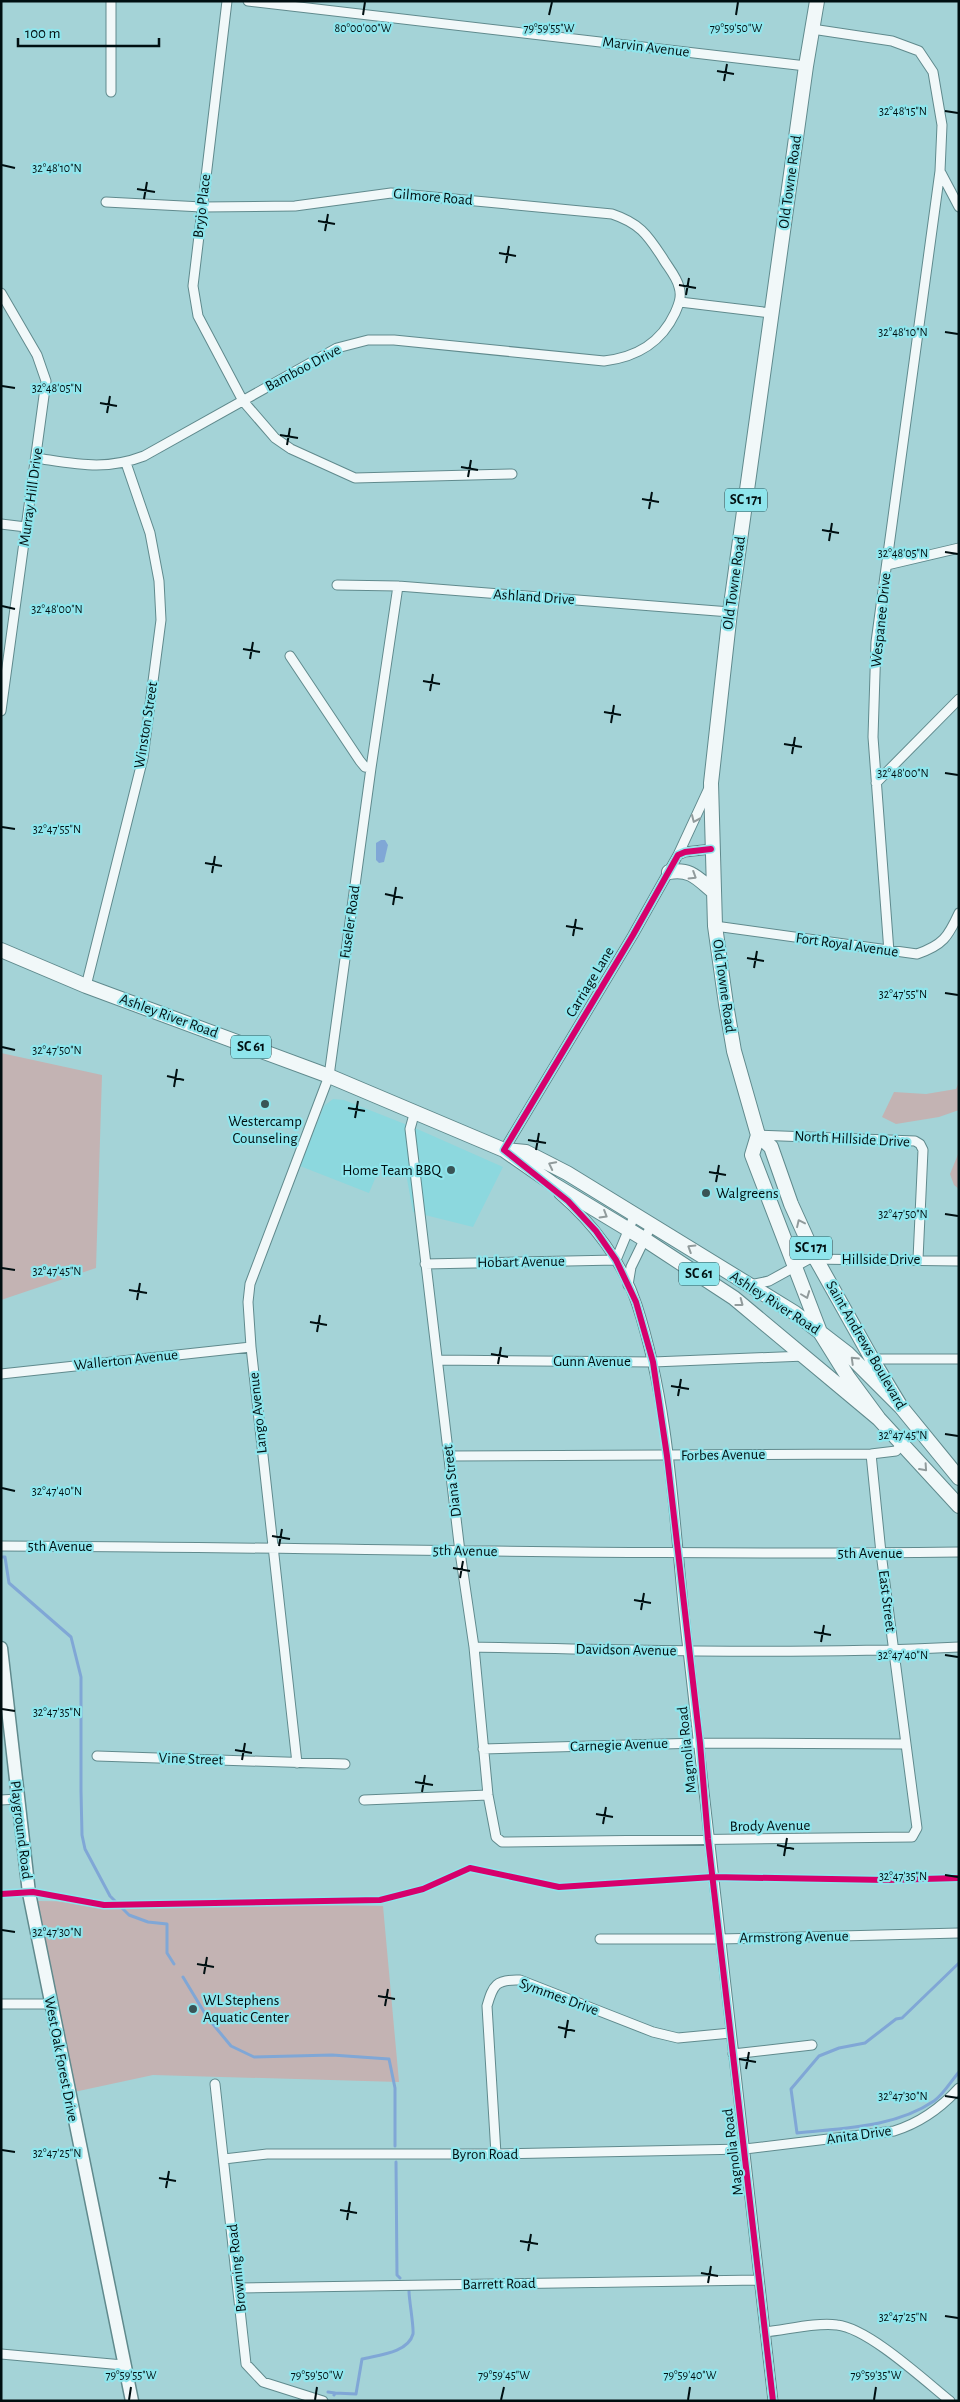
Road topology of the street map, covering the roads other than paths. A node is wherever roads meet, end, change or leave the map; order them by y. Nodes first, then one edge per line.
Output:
1 (111, 1) edge
2 (227, 1) edge
3 (248, 1) edge
4 (817, 1) edge
5 (812, 29) junction
6 (806, 66) junction
7 (111, 92) dead end
8 (940, 170) junction
9 (106, 202) dead end
10 (202, 207) junction
11 (959, 207) edge
12 (1, 293) edge
13 (680, 302) junction
14 (771, 313) junction
15 (243, 401) junction
16 (36, 458) junction
17 (126, 463) junction
18 (512, 474) dead end
19 (1, 524) edge
20 (26, 527) junction
21 (959, 548) edge
22 (887, 565) junction
23 (338, 586) dead end
24 (398, 586) junction
25 (730, 612) junction
26 (290, 656) dead end
27 (959, 699) edge
28 (1, 711) edge
29 (371, 768) junction
30 (711, 783) junction
31 (876, 783) junction
32 (711, 849) junction
33 (678, 855) junction
34 (669, 872) junction
35 (714, 892) junction
36 (959, 913) edge
37 (716, 926) junction
38 (1, 950) edge
39 (889, 952) junction
40 (86, 986) junction
41 (329, 1076) junction
42 (415, 1111) junction
43 (758, 1135) junction
44 (504, 1150) junction
45 (636, 1214) junction
46 (652, 1224) junction
47 (628, 1230) junction
48 (644, 1239) junction
49 (816, 1259) junction
50 (918, 1259) junction
51 (616, 1260) junction
52 (959, 1261) edge
53 (425, 1264) junction
54 (795, 1266) junction
55 (628, 1285) junction
56 (749, 1285) junction
57 (820, 1332) junction
58 (251, 1347) junction
59 (806, 1356) junction
60 (872, 1359) junction
61 (959, 1359) edge
62 (438, 1360) junction
63 (653, 1362) junction
64 (1, 1374) edge
65 (901, 1407) junction
66 (880, 1419) junction
67 (903, 1443) junction
68 (872, 1454) junction
69 (449, 1456) junction
70 (667, 1456) junction
71 (959, 1478) edge
72 (959, 1506) edge
73 (1, 1546) edge
74 (272, 1547) junction
75 (460, 1552) junction
76 (959, 1552) edge
77 (677, 1553) junction
78 (881, 1553) junction
79 (474, 1647) junction
80 (959, 1647) edge
81 (1, 1648) edge
82 (894, 1650) junction
83 (688, 1651) junction
84 (700, 1743) junction
85 (904, 1744) junction
86 (483, 1749) junction
87 (97, 1756) dead end
88 (297, 1763) junction
89 (345, 1764) dead end
90 (488, 1794) junction
91 (1, 1800) edge
92 (17, 1800) junction
93 (364, 1800) dead end
94 (912, 1837) joint
95 (708, 1839) junction
96 (509, 1843) joint
97 (29, 1893) joint
98 (959, 1934) edge
99 (600, 1939) dead end
100 (720, 1939) junction
101 (1, 2004) edge
102 (50, 2004) junction
103 (731, 2033) junction
104 (812, 2045) dead end
105 (733, 2054) junction
106 (215, 2084) dead end
107 (958, 2090) edge
108 (746, 2149) junction
109 (496, 2154) junction
110 (224, 2159) junction
111 (759, 2280) junction
112 (239, 2288) junction
113 (765, 2332) junction
114 (1, 2354) edge
115 (123, 2365) junction
116 (132, 2401) edge
117 (323, 2401) edge
118 (773, 2401) edge
119 (950, 2401) edge

1 - 7 street
2 - 10 street, Bryjo Place
3 - 6 street, Marvin Avenue
4 - 5 main road, Old Towne Road / SC 171
5 - 6 main road, Old Towne Road / SC 171
5 - 8 street, Wespanee Drive
6 - 14 main road, Old Towne Road / SC 171
8 - 11 street
8 - 22 street, Wespanee Drive
9 - 10 street, Gilmore Road
10 - 13 street, Gilmore Road
10 - 15 street, Bryjo Place
12 - 16 street, Murray Hill Drive
13 - 14 street
13 - 15 street, Bamboo Drive
14 - 25 main road, Old Towne Road / SC 171
15 - 17 street, Bamboo Drive
15 - 18 street, Bryjo Place
16 - 17 street, Bamboo Drive
16 - 20 street, Murray Hill Drive
17 - 40 street, Winston Street
19 - 20 street
20 - 28 street, Murray Hill Drive
21 - 22 street
22 - 31 street, Wespanee Drive
23 - 24 street, Ashland Drive
24 - 25 street, Ashland Drive
24 - 29 street, Fuseler Road
25 - 30 main road, Old Towne Road / SC 171
26 - 29 street
27 - 31 street
29 - 41 street, Fuseler Road
30 - 32 main road, Old Towne Road / SC 171
30 -> 33 street, Carriage Lane
31 - 39 street, Wespanee Drive
32 - 33 street
32 - 35 main road, Old Towne Road / SC 171
33 - 34 street, Carriage Lane
34 -> 35 main road
34 - 44 street, Carriage Lane
35 - 37 main road, Old Towne Road / SC 171
36 - 39 street, Fort Royal Avenue
37 - 39 street, Fort Royal Avenue
37 - 43 main road, Old Towne Road / SC 171
38 - 40 main road, Ashley River Road / SC 61
40 - 41 main road, Ashley River Road / SC 61
41 - 42 main road, Ashley River Road / SC 61
41 - 58 street, Lango Avenue
42 - 44 main road, Ashley River Road / SC 61
42 - 53 street, Diana Street
49 -> 43 main road, Saint Andrews Boulevard / SC 171
43 - 50 street, North Hillside Drive
43 - 54 main road, Saint Andrews Boulevard / SC 171
45 -> 44 main road, Ashley River Road / SC 61
44 -> 47 main road, Ashley River Road / SC 61
44 - 51 street, Magnolia Road
45 - 46 main road, Ashley River Road / SC 61
45 - 47 street
46 - 48 street
56 -> 46 main road, Ashley River Road / SC 61
47 - 48 main road, Ashley River Road / SC 61
47 - 51 street
48 - 55 street
48 -> 59 main road, Ashley River Road / SC 61
49 - 50 street, Hillside Drive
49 - 54 street, Hillside Drive
49 - 60 main road, Saint Andrews Boulevard / SC 171
50 - 52 street, Hillside Drive
51 - 53 street, Hobart Avenue
51 - 55 street, Magnolia Road
53 - 62 street, Diana Street
54 - 56 street, Hillside Drive
54 -> 57 main road, Saint Andrews Boulevard / SC 171
55 - 63 street, Magnolia Road
56 - 57 main road, Ashley River Road / SC 61
65 -> 57 main road, Ashley River Road / SC 61
57 - 66 main road, Saint Andrews Boulevard / SC 171
58 - 64 street, Wallerton Avenue
58 - 74 street, Lango Avenue
59 - 63 street, Gunn Avenue
59 - 66 main road, Ashley River Road / SC 61
60 - 61 street
60 - 65 main road, Saint Andrews Boulevard / SC 171
62 - 63 street, Gunn Avenue
62 - 69 street, Diana Street
63 - 70 street, Magnolia Road
65 - 71 main road, Saint Andrews Boulevard / SC 171
66 - 67 main road, Saint Andrews Boulevard / SC 171
67 - 68 street, Forbes Avenue
67 -> 72 main road, Saint Andrews Boulevard / SC 171
68 - 70 street, Forbes Avenue
68 - 78 street, East Street
69 - 70 street, Forbes Avenue
69 - 75 street, Diana Street
70 - 77 street, Magnolia Road
73 - 74 street, 5th Avenue
74 - 75 street, 5th Avenue
74 - 88 street, Lango Avenue
75 - 77 street, 5th Avenue
75 - 79 street, Diana Street
76 - 78 street, 5th Avenue
77 - 78 street, 5th Avenue
77 - 83 street, Magnolia Road
78 - 82 street, East Street
79 - 83 street, Davidson Avenue
79 - 86 street, Diana Street
80 - 82 street, Davidson Avenue
81 - 92 main road, Playground Road
82 - 83 street, Davidson Avenue
82 - 85 street, East Street
83 - 84 street, Magnolia Road
84 - 85 street, Carnegie Avenue
84 - 86 street, Carnegie Avenue
84 - 95 street, Magnolia Road
85 - 94 street, East Street
86 - 90 street, Diana Street
87 - 88 street, Vine Street
88 - 89 street, Vine Street
90 - 93 street
90 - 96 street, Diana Street
91 - 92 street
92 - 97 main road, Playground Road
94 - 95 street, Brody Avenue
95 - 96 street, Brody Avenue
95 - 100 street, Magnolia Road
97 - 102 main road, West Oak Forest Drive
98 - 100 street, Armstrong Avenue
99 - 100 street, Armstrong Avenue
100 - 103 street, Magnolia Road
101 - 102 street
102 - 115 main road, West Oak Forest Drive
103 - 105 street, Magnolia Road
103 - 109 street, Symmes Drive
104 - 105 street
105 - 108 street, Magnolia Road
106 - 110 street, Browning Road
107 - 108 street, Anita Drive
108 - 109 street, Byron Road
108 - 111 street, Magnolia Road
109 - 110 street, Byron Road
110 - 112 street, Browning Road
111 - 112 street, Barrett Road
111 - 113 street, Magnolia Road
112 - 117 street, Browning Road
113 - 118 street, Magnolia Road
113 - 119 street
114 - 115 street
115 - 116 main road, West Oak Forest Drive

